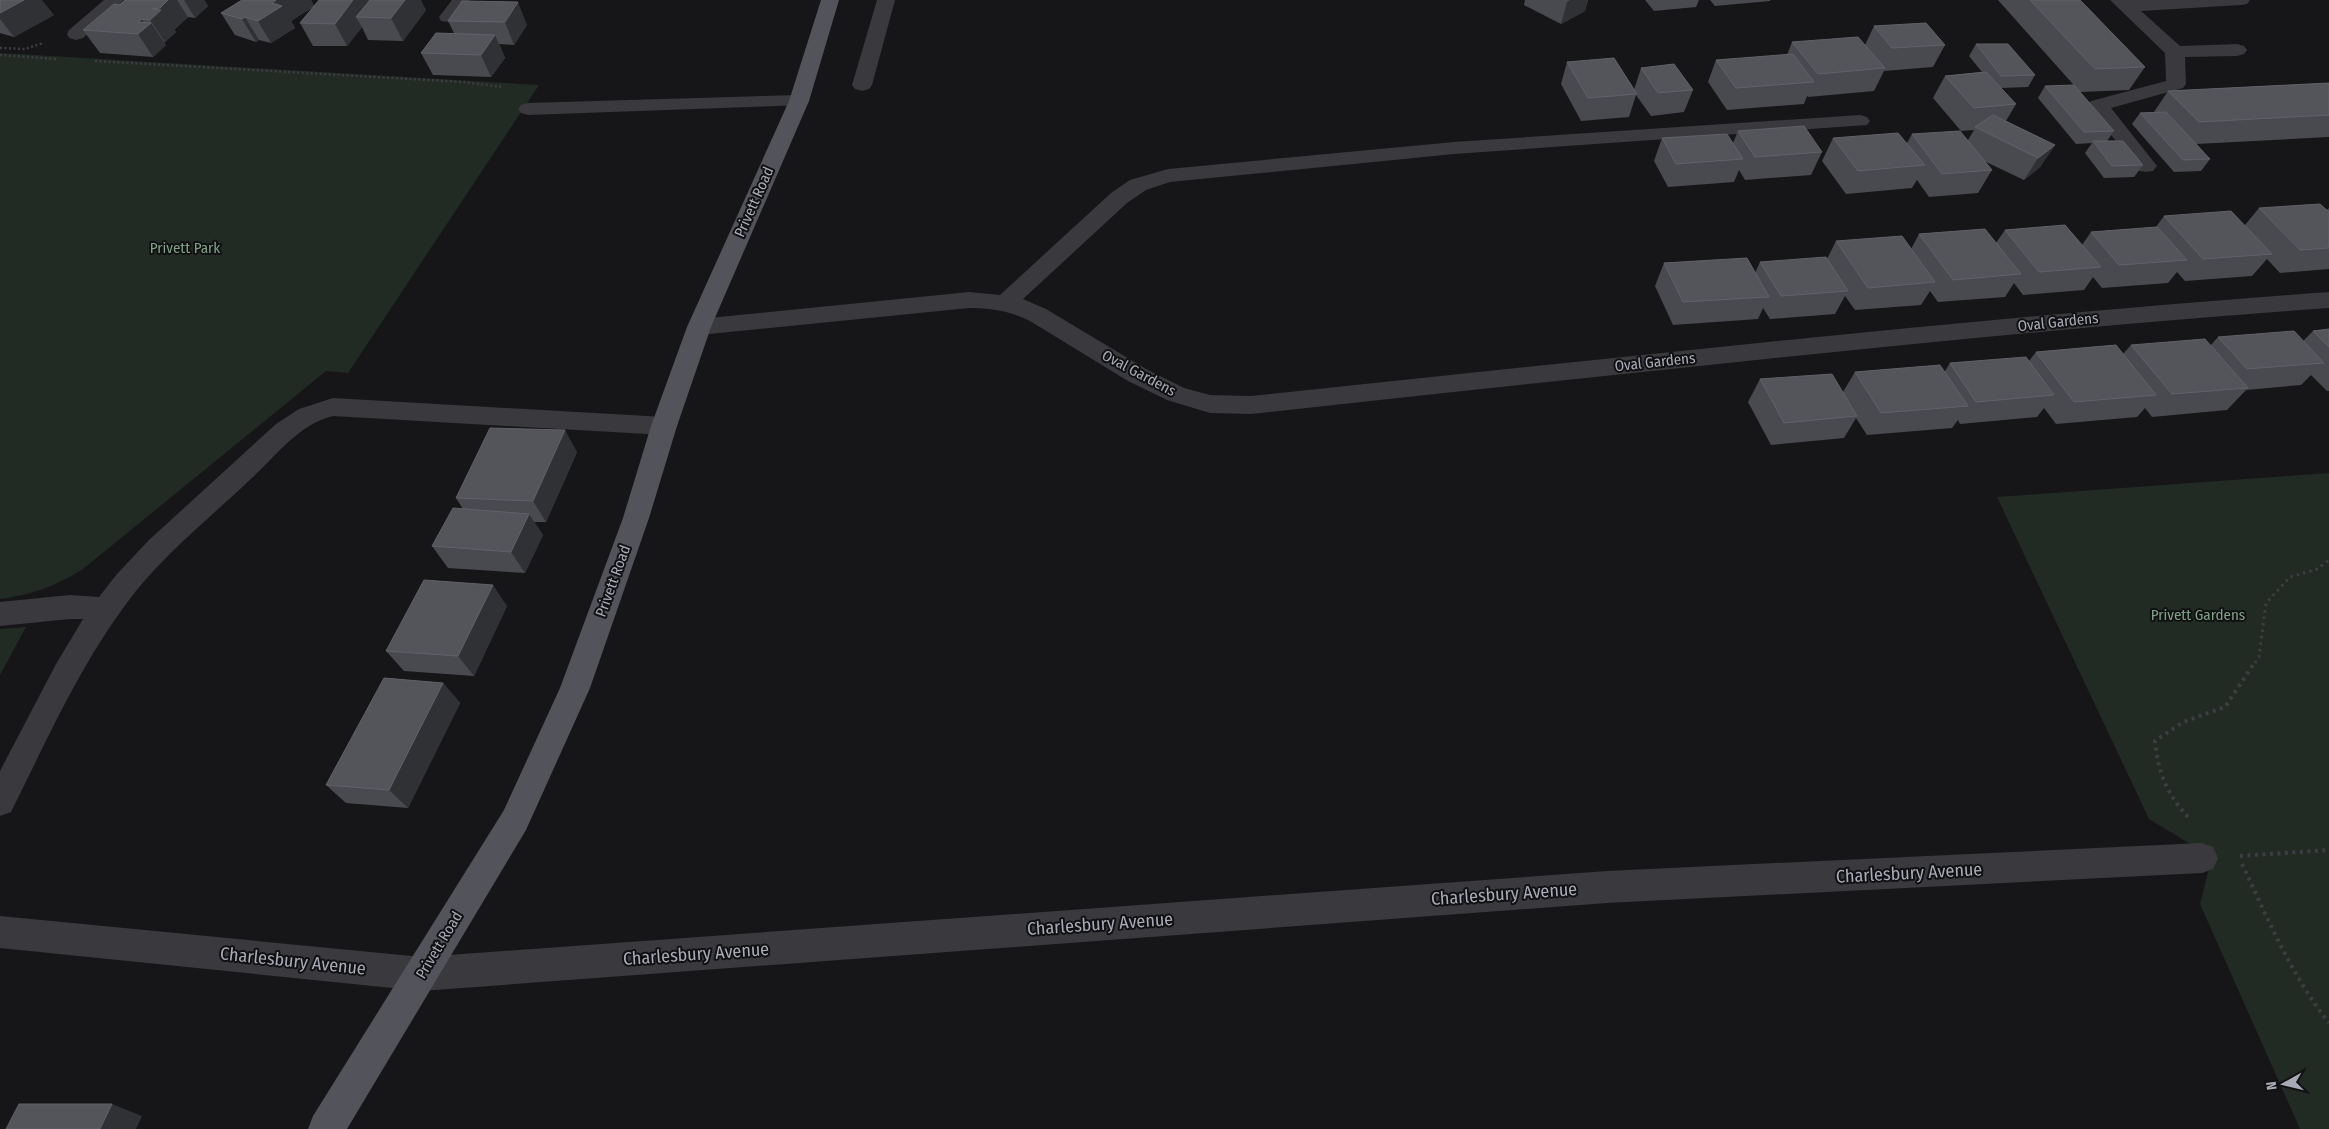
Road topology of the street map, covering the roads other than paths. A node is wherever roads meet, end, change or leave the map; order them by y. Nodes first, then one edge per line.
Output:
1 (116, 0) edge
2 (461, 0) edge
3 (830, 0) edge
4 (886, 0) edge
5 (2240, 0) edge
6 (2123, 3) edge
7 (448, 17) edge
8 (76, 34) dead end
9 (2237, 50) dead end
10 (2174, 52) junction
11 (862, 85) dead end
12 (799, 101) junction
13 (528, 109) dead end
14 (1860, 121) dead end
15 (2146, 166) dead end
16 (2329, 300) edge
17 (1006, 302) junction
18 (699, 327) junction
19 (664, 426) junction
20 (106, 609) junction
21 (0, 614) edge
22 (0, 802) edge
23 (2202, 858) dead end
24 (0, 932) edge
25 (422, 974) junction
26 (326, 1129) edge

1 - 8 street
2 - 7 street
3 - 12 main road, Privett Road
4 - 11 street
5 - 6 street
6 - 10 street
9 - 10 street
10 - 15 street
12 - 13 street
12 - 18 main road, Privett Road
14 - 17 street
16 - 17 street, Oval Gardens
17 - 18 street, Oval Gardens
18 - 19 main road, Privett Road
19 - 20 street
19 - 25 main road, Privett Road
20 - 21 street
20 - 22 street
23 - 25 street, Charlesbury Avenue
24 - 25 street, Charlesbury Avenue
25 - 26 main road, Privett Road

